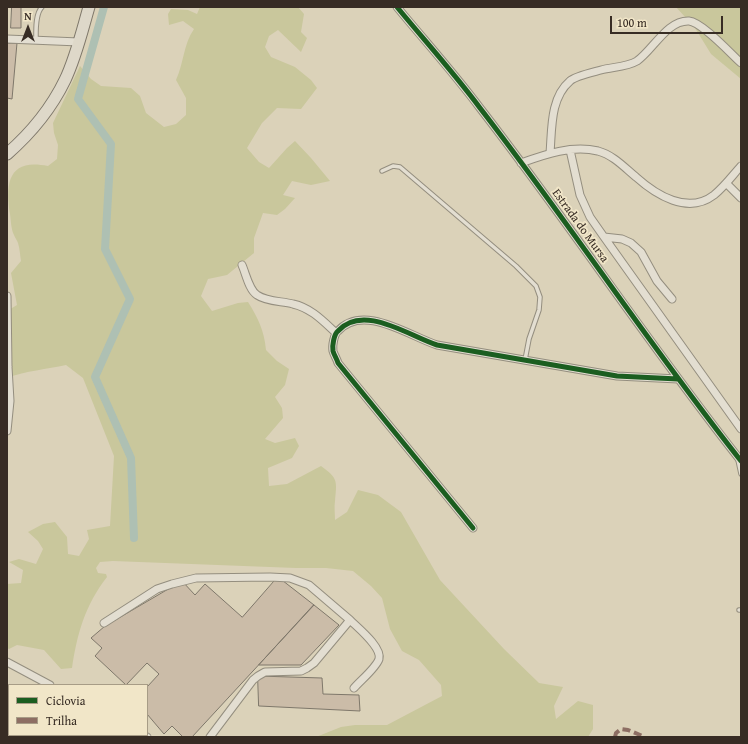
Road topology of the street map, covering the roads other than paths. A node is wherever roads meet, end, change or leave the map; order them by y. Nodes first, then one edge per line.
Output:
1 (42, 7) edge
2 (89, 7) edge
3 (397, 7) edge
4 (7, 39) edge
5 (36, 40) junction
6 (79, 42) junction
7 (741, 63) edge
8 (570, 150) junction
9 (550, 153) junction
10 (7, 154) edge
11 (521, 163) junction
12 (741, 166) edge
13 (382, 171) dead end
14 (727, 184) junction
15 (741, 198) edge
16 (604, 237) junction
17 (242, 265) dead end
18 (7, 296) edge
19 (672, 299) dead end
20 (336, 333) junction
21 (525, 360) junction
22 (678, 379) junction
23 (741, 429) edge
24 (7, 431) edge
25 (739, 459) edge
26 (741, 474) edge
27 (473, 528) dead end
28 (350, 620) junction
29 (104, 623) dead end
30 (7, 662) edge
31 (48, 684) edge
32 (354, 688) dead end
33 (210, 737) edge

1 - 5 lane
2 - 6 main road
3 - 11 street, Estrada do Mursa
4 - 5 street
5 - 6 street
6 - 10 main road
7 - 9 street
8 - 9 street
8 - 14 street
8 - 16 street
9 - 11 street
11 - 22 street, Estrada do Mursa
12 - 14 street
13 - 21 lane
14 - 15 street
16 - 19 street
16 - 23 street
17 - 20 street
18 - 24 street
20 - 21 street
20 - 27 street
21 - 22 street
22 - 25 street, Estrada do Mursa
25 - 26 lane
28 - 29 street
28 - 32 street
28 - 33 street
30 - 31 street

